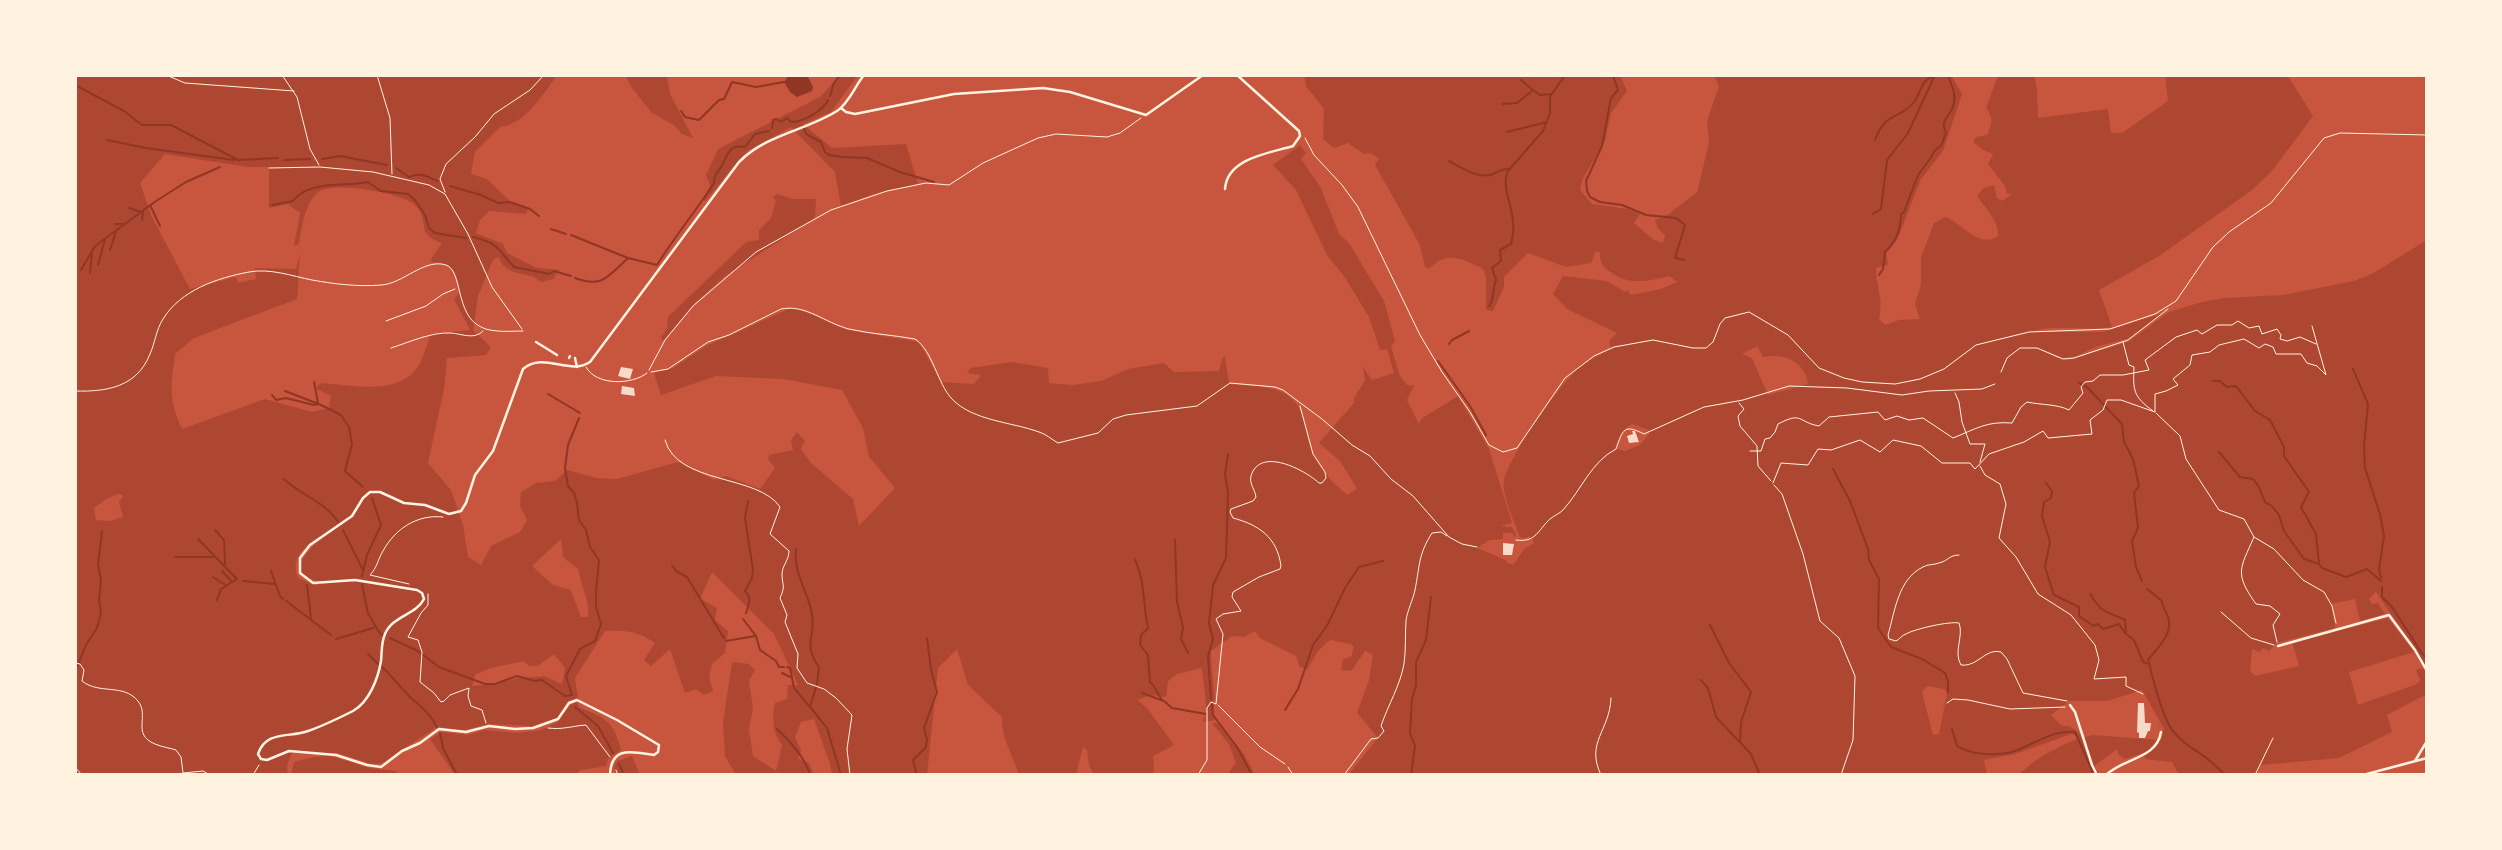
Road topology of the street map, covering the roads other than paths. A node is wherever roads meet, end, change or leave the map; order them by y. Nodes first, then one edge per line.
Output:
1 (864, 75) edge
2 (1203, 75) edge
3 (1237, 75) edge
4 (841, 108) junction
5 (1225, 188) dead end
6 (536, 342) dead end
7 (557, 355) dead end
8 (575, 358) dead end
9 (585, 365) junction
10 (578, 367) junction
11 (647, 373) road end
12 (2278, 646) road end
13 (2427, 671) edge
14 (2070, 705) road end
15 (2161, 732) dead end
16 (2427, 741) edge
17 (2427, 758) edge
18 (2415, 761) junction
19 (1288, 767) road end
20 (610, 775) edge
21 (1293, 775) edge
22 (2097, 775) edge
23 (2106, 775) edge
24 (2363, 775) edge

1 - 4 street
2 - 4 street
3 - 5 street
4 - 9 street
6 - 7 street
8 - 10 street
9 - 10 street
9 - 11 lane
10 - 20 street
12 - 13 street
14 - 22 street
15 - 23 street
16 - 18 street
17 - 18 street
18 - 24 street
19 - 21 lane

